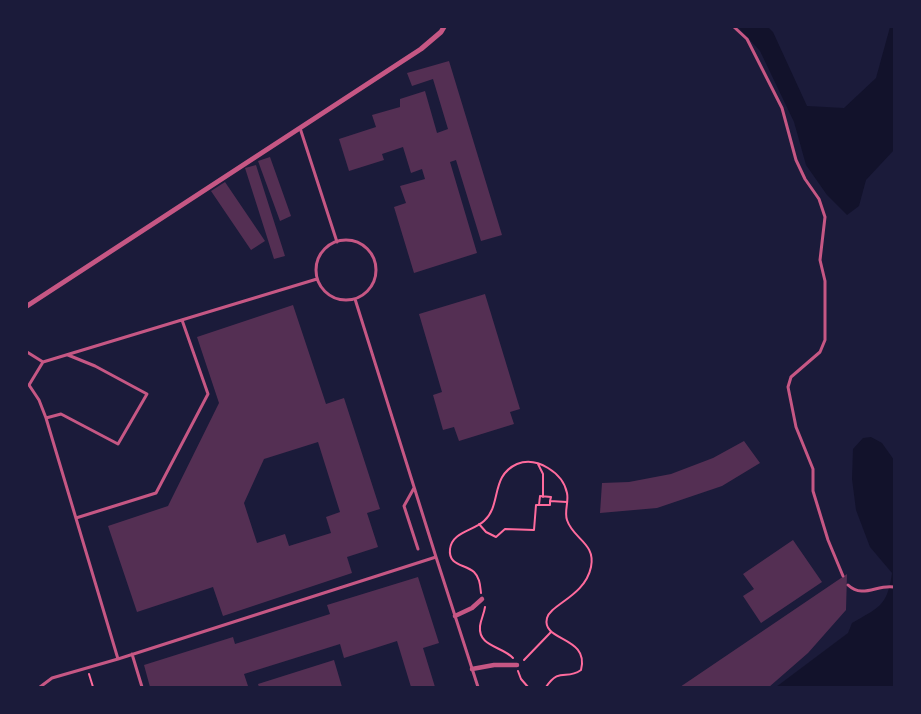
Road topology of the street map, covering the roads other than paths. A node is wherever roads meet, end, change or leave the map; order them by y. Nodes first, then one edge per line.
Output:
1 (444, 27) edge
2 (734, 27) edge
3 (300, 128) junction
4 (338, 242) junction
5 (317, 279) junction
6 (355, 299) junction
7 (27, 306) edge
8 (182, 320) junction
9 (27, 352) edge
10 (67, 354) junction
11 (43, 362) junction
12 (28, 385) edge
13 (46, 418) junction
14 (414, 488) junction
15 (76, 518) junction
16 (418, 549) dead end
17 (436, 557) junction
18 (843, 576) dead end
19 (848, 585) dead end
20 (894, 587) edge
21 (482, 598) road end
22 (455, 616) junction
23 (132, 654) junction
24 (118, 658) junction
25 (517, 665) road end
26 (472, 669) junction
27 (40, 687) edge
28 (142, 687) edge
29 (478, 687) edge

1 - 3 street
2 - 18 lane
3 - 4 lane
3 - 7 street
4 - 5 lane
4 - 6 lane
5 - 6 lane
5 - 8 lane
6 - 14 lane
8 - 10 lane
8 - 15 lane
9 - 11 lane
10 - 11 lane
10 - 13 lane
11 - 12 lane
12 - 13 lane
13 - 15 lane
14 - 16 lane
14 - 17 lane
15 - 24 lane
17 - 22 lane
17 - 23 lane
19 - 20 lane
21 - 22 street
22 - 26 lane
23 - 24 lane
23 - 28 lane
24 - 27 lane
25 - 26 street
26 - 29 lane

